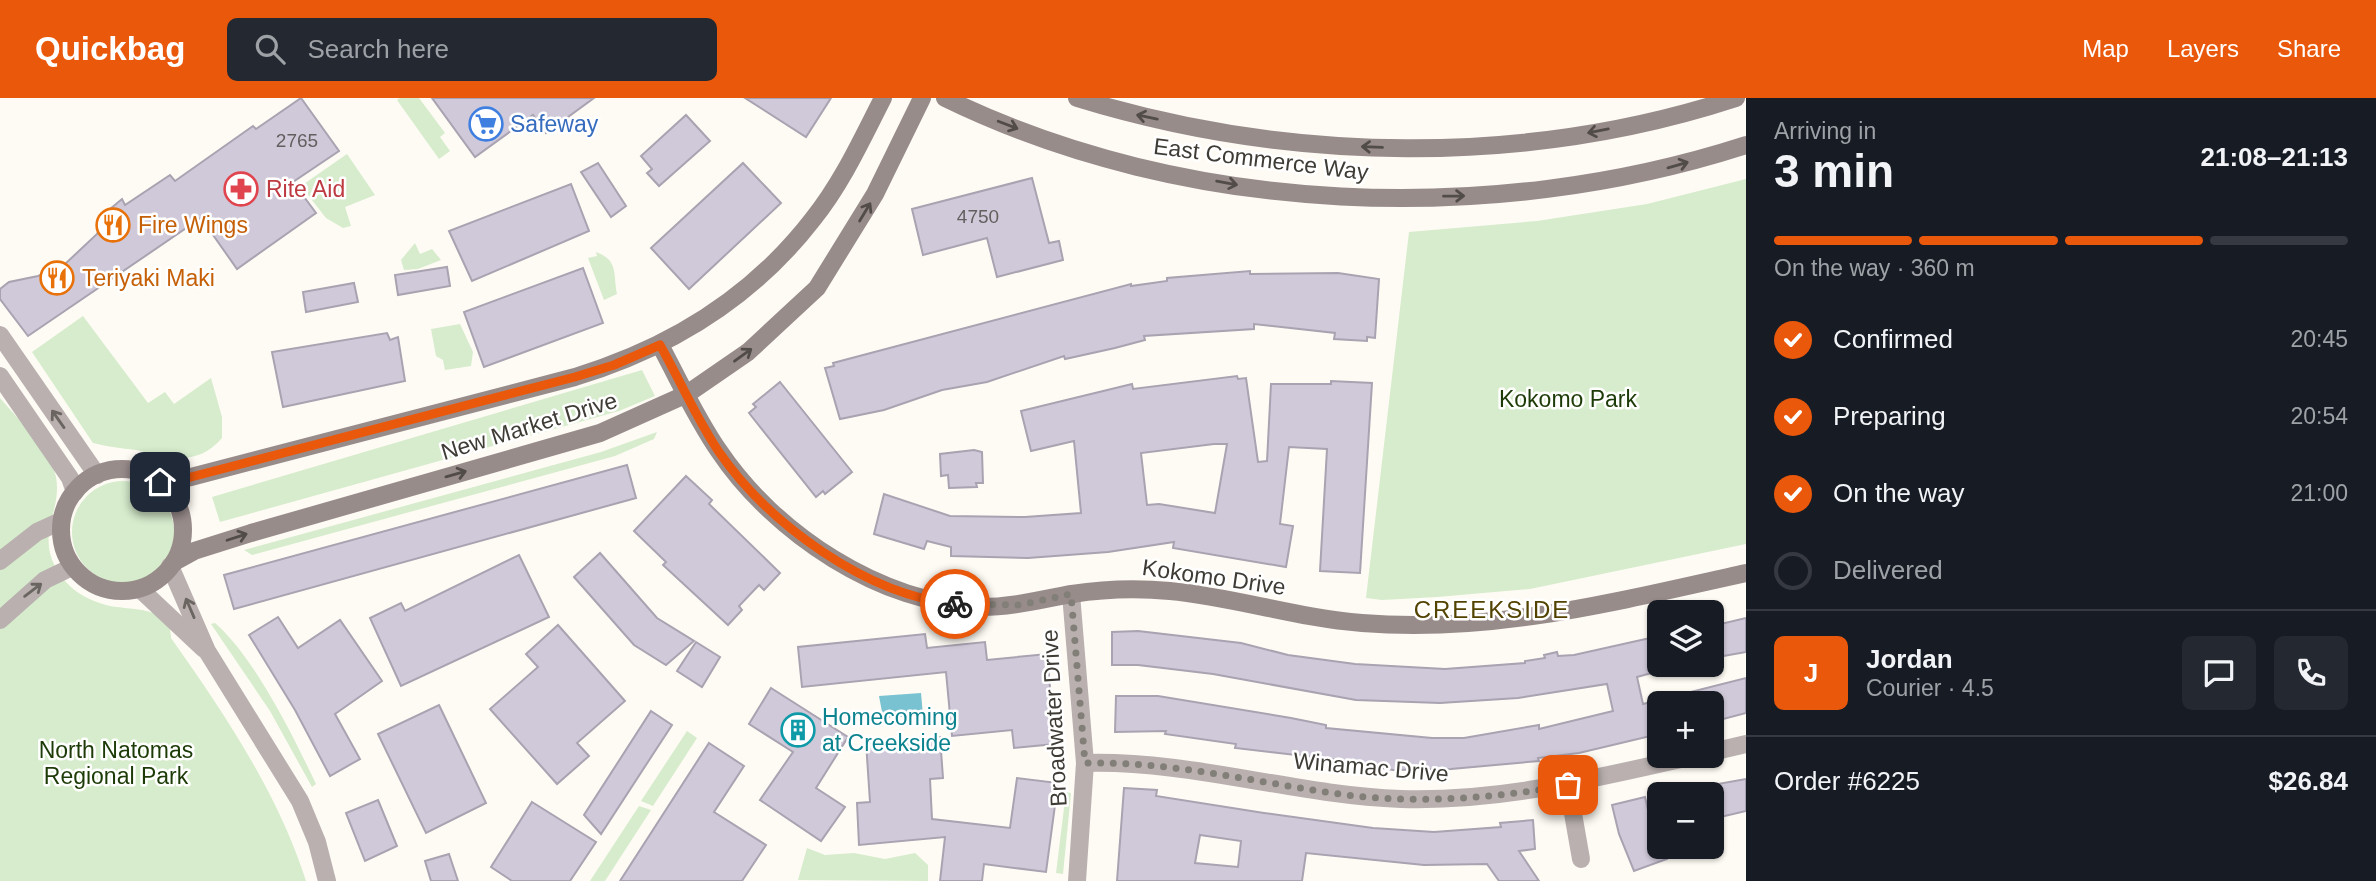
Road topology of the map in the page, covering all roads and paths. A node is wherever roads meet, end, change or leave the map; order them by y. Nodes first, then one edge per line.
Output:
1 (883, 98) edge
2 (922, 98) edge
3 (945, 98) edge
4 (1077, 98) edge
5 (1736, 98) edge
6 (1746, 145) edge
7 (0, 335) edge
8 (660, 345) junction
9 (0, 376) edge
10 (687, 394) junction
11 (97, 475) junction
12 (160, 482) junction
13 (75, 492) junction
14 (61, 521) junction
15 (0, 561) edge
16 (172, 564) junction
17 (72, 567) junction
18 (1746, 573) edge
19 (140, 589) junction
20 (1071, 594) junction
21 (0, 620) edge
22 (207, 651) junction
23 (1746, 744) edge
24 (1724, 749) edge
25 (1085, 763) junction
26 (1647, 767) edge
27 (1568, 785) junction
28 (1581, 859) dead end
29 (327, 881) edge
30 (1077, 881) edge

1 - 8 street, New Market Drive
10 -> 2 street, New Market Drive
3 -> 6 street, East Commerce Way
5 -> 4 street, East Commerce Way
11 -> 7 street
8 - 10 street, Kokomo Drive
8 - 12 street, New Market Drive
9 - 13 street
16 -> 10 street, New Market Drive
10 - 20 street, Kokomo Drive
11 - 12 street
11 - 13 street
12 - 16 street
13 - 14 street
14 - 15 street
14 - 17 street
16 - 19 street
22 -> 16 street
17 - 19 street
21 -> 17 street
18 - 20 street, Kokomo Drive
19 - 22 street
20 - 25 street, Broadwater Drive
22 - 29 street
23 - 24 street
25 - 27 street, Winamac Drive
25 - 30 street, Broadwater Drive
26 - 27 street, Winamac Drive
27 - 28 street

